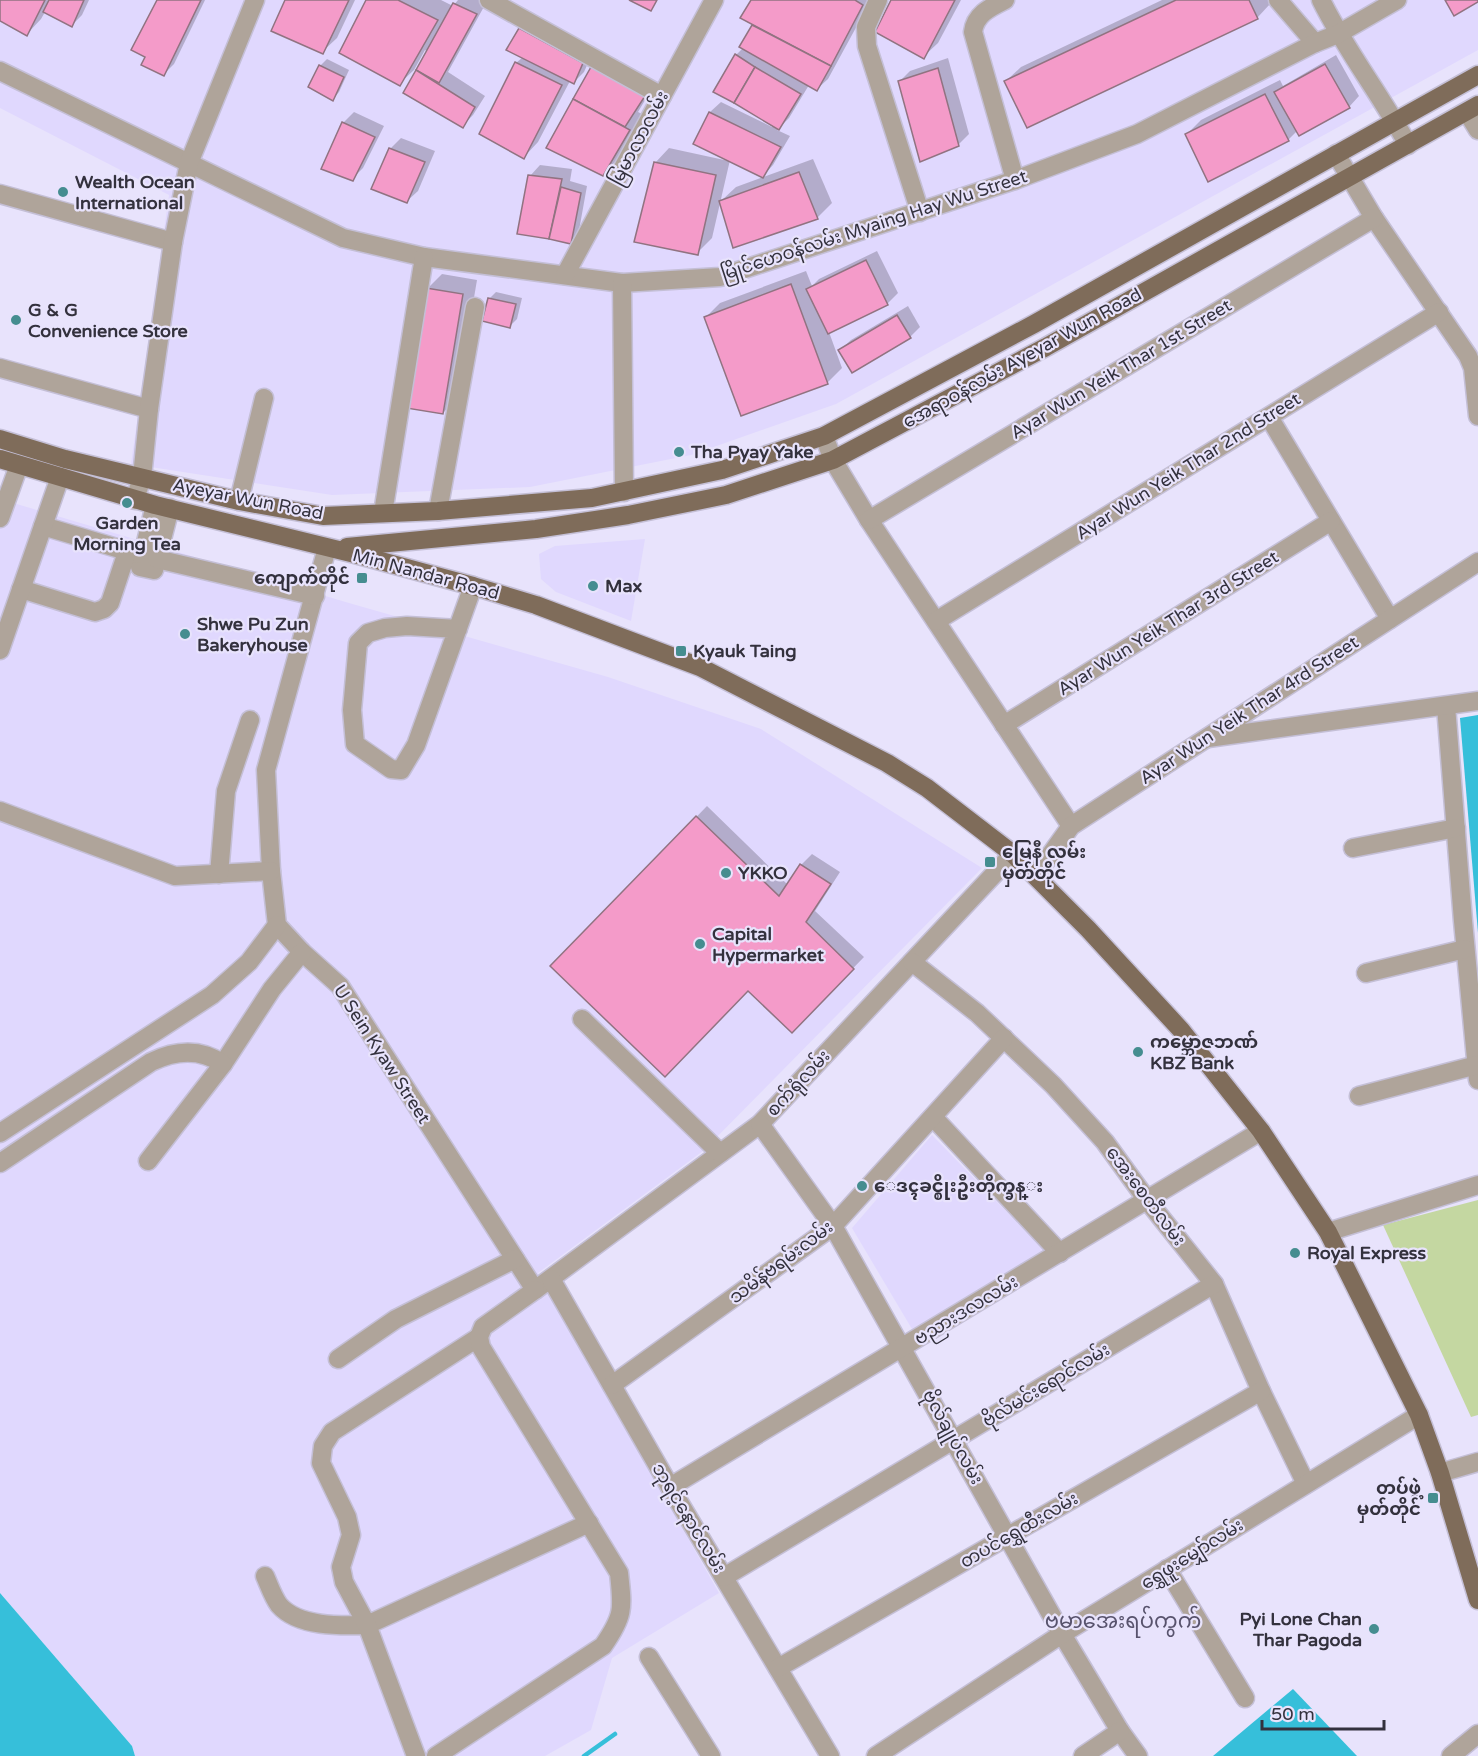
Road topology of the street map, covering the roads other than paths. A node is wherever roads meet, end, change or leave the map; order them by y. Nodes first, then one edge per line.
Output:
1 (255, 0) edge
2 (489, 0) edge
3 (714, 0) edge
4 (878, 0) edge
5 (1005, 0) edge
6 (1278, 0) edge
7 (1321, 0) edge
8 (1397, 0) edge
9 (1338, 34) junction
10 (1315, 43) junction
11 (0, 71) edge
12 (1478, 75) edge
13 (662, 96) junction
14 (1472, 108) edge
15 (1395, 122) junction
16 (1478, 130) edge
17 (1408, 145) junction
18 (1336, 153) junction
19 (189, 163) junction
20 (1350, 177) junction
21 (1015, 180) junction
22 (0, 194) edge
23 (920, 212) junction
24 (1374, 218) junction
25 (173, 242) junction
26 (424, 257) junction
27 (565, 276) junction
28 (622, 283) junction
29 (475, 307) dead end
30 (1439, 312) junction
31 (0, 368) edge
32 (264, 398) dead end
33 (149, 409) junction
34 (1478, 416) edge
35 (1269, 417) junction
36 (824, 436) junction
37 (0, 440) edge
38 (0, 459) edge
39 (833, 460) junction
40 (19, 465) junction
41 (60, 477) junction
42 (142, 477) junction
43 (624, 492) junction
44 (135, 500) junction
45 (239, 501) junction
46 (538, 503) joint
47 (162, 507) junction
48 (438, 511) junction
49 (383, 513) junction
50 (323, 516) junction
51 (0, 518) edge
52 (869, 519) junction
53 (1331, 521) junction
54 (43, 526) junction
55 (536, 529) joint
56 (321, 547) junction
57 (142, 555) junction
58 (1478, 562) edge
59 (473, 586) junction
60 (21, 589) junction
61 (315, 596) junction
62 (1390, 619) junction
63 (936, 621) junction
64 (458, 629) junction
65 (0, 650) edge
66 (1478, 701) edge
67 (1446, 706) junction
68 (250, 720) dead end
69 (1004, 725) junction
70 (1203, 739) junction
71 (0, 810) edge
72 (1071, 826) junction
73 (1456, 828) junction
74 (1353, 849) dead end
75 (1013, 854) junction
76 (271, 871) junction
77 (219, 874) junction
78 (1036, 874) junction
79 (277, 925) junction
80 (1466, 949) junction
81 (302, 952) junction
82 (912, 962) junction
83 (1366, 974) dead end
84 (582, 1019) dead end
85 (1004, 1038) junction
86 (223, 1064) junction
87 (1477, 1072) edge
88 (1359, 1096) dead end
89 (933, 1117) junction
90 (760, 1124) junction
91 (1261, 1131) junction
92 (0, 1133) edge
93 (720, 1153) junction
94 (148, 1161) dead end
95 (0, 1163) edge
96 (1478, 1185) edge
97 (1147, 1200) junction
98 (833, 1226) junction
99 (1328, 1232) junction
100 (1060, 1253) junction
101 (515, 1259) junction
102 (551, 1279) junction
103 (1214, 1284) junction
104 (535, 1290) junction
105 (478, 1337) junction
106 (903, 1347) junction
107 (338, 1359) dead end
108 (612, 1385) junction
109 (1261, 1391) junction
110 (1419, 1415) junction
111 (955, 1440) junction
112 (1478, 1462) edge
113 (1440, 1473) junction
114 (1306, 1484) junction
115 (670, 1487) junction
116 (589, 1523) junction
117 (1008, 1536) junction
118 (1167, 1569) junction
119 (265, 1576) dead end
120 (724, 1577) junction
121 (1478, 1600) edge
122 (367, 1625) junction
123 (1062, 1634) junction
124 (649, 1658) dead end
125 (778, 1668) junction
126 (1245, 1698) dead end
127 (1120, 1731) junction
128 (1478, 1734) edge
129 (416, 1756) edge
130 (436, 1756) edge
131 (711, 1756) edge
132 (830, 1756) edge
133 (876, 1756) edge
134 (1083, 1756) edge
135 (1138, 1756) edge
136 (1451, 1756) edge

1 - 19 street
2 - 13 street
3 - 13 street, မြမာလာလမ်း
4 - 23 street
5 - 21 street
6 - 10 street
7 - 9 street
8 - 9 street, မြိုင်ဟေဝန်လမ်း Myaing Hay Wu Street
9 - 10 street, မြိုင်ဟေဝန်လမ်း Myaing Hay Wu Street
9 - 15 street
10 - 21 street, မြိုင်ဟေဝန်လမ်း Myaing Hay Wu Street
11 - 19 street, မြိုင်ဟေဝန်လမ်း Myaing Hay Wu Street
12 - 15 main road, အေရာဝန်လမ်း Ayeyar Wun Road
13 - 27 street, မြမာလာလမ်း
14 - 16 street
14 - 17 main road, အေရာဝန်လမ်း Ayeyar Wun Road
15 - 17 street
15 - 18 main road, အေရာဝန်လမ်း Ayeyar Wun Road
17 - 20 main road, အေရာဝန်လမ်း Ayeyar Wun Road
18 - 20 street
18 - 36 main road, အေရာဝန်လမ်း Ayeyar Wun Road
19 - 25 street
19 - 26 street, မြိုင်ဟေဝန်လမ်း Myaing Hay Wu Street
20 - 24 street
20 - 39 main road, အေရာဝန်လမ်း Ayeyar Wun Road
21 - 23 street, မြိုင်ဟေဝန်လမ်း Myaing Hay Wu Street
22 - 25 street
23 - 28 street, မြိုင်ဟေဝန်လမ်း Myaing Hay Wu Street
24 - 30 street
24 - 52 street, Ayar Wun Yeik Thar 1st Street
25 - 33 street
26 - 27 street, မြိုင်ဟေဝန်လမ်း Myaing Hay Wu Street
26 - 49 street
27 - 28 street, မြိုင်ဟေဝန်လမ်း Myaing Hay Wu Street
28 - 43 street
29 - 48 street
30 - 34 street
30 - 35 street, Ayar Wun Yeik Thar 2nd Street
31 - 33 street
32 - 45 street
33 - 42 street
35 - 53 street
35 - 63 street, Ayar Wun Yeik Thar 2nd Street
36 - 39 street
36 - 43 main road, အေရာဝန်လမ်း Ayeyar Wun Road
37 - 42 main road, Ayeyar Wun Road
38 - 40 main road, Ayeyar Wun Road
39 - 52 street
39 - 55 main road, အေရာဝန်လမ်း Ayeyar Wun Road
40 - 41 main road, Ayeyar Wun Road
40 - 51 street
41 - 44 main road, Ayeyar Wun Road
41 - 54 street
42 - 44 street
42 - 45 main road, Ayeyar Wun Road
43 - 46 main road, အေရာဝန်လမ်း Ayeyar Wun Road
44 - 47 main road, Ayeyar Wun Road
45 - 50 main road, Ayeyar Wun Road
46 - 48 main road, Ayeyar Wun Road
47 - 56 main road, Ayeyar Wun Road
47 - 57 street
48 - 49 main road, Ayeyar Wun Road
49 - 50 main road, Ayeyar Wun Road
50 - 56 main road
52 - 63 street
53 - 62 street
53 - 69 street, Ayar Wun Yeik Thar 3rd Street
54 - 57 street
54 - 60 street
55 - 56 main road, Ayeyar Wun Road
56 - 59 main road, Min Nandar Road
56 - 61 street
57 - 60 street
57 - 61 street
58 - 62 street, Ayar Wun Yeik Thar 4rd Street
59 - 64 street
59 - 75 main road, Min Nandar Road
60 - 65 street
61 - 76 street
62 - 70 street, Ayar Wun Yeik Thar 4rd Street
63 - 69 street
64 - 64 street
66 - 67 street
67 - 70 street
67 - 73 street
68 - 77 street
69 - 72 street
70 - 72 street, Ayar Wun Yeik Thar 4rd Street
71 - 77 street
72 - 78 street, Ayar Wun Yeik Thar 4rd Street
73 - 74 street
73 - 80 street
75 - 78 main road, Min Nandar Road
75 - 82 street, စက်ရုံလမ်း
76 - 77 street
76 - 79 street
78 - 91 main road, Min Nandar Road
79 - 81 street, U Sein Kyaw Street
79 - 92 street
80 - 83 street
80 - 87 street
81 - 86 street
81 - 101 street, U Sein Kyaw Street
82 - 85 street, အေးစေတီလမ်း
82 - 90 street, စက်ရုံလမ်း
84 - 93 street
85 - 89 street, သမိန်ဗရမ်းလမ်း
85 - 97 street, အေးစေတီလမ်း
86 - 94 street
86 - 95 street
87 - 88 street
89 - 98 street, သမိန်ဗရမ်းလမ်း
89 - 100 street
90 - 93 street, စက်ရုံလမ်း
90 - 98 street, ဗိုလ်ချုပ်လမ်း
91 - 97 street, ဗညားဒလလမ်း
91 - 99 main road, Min Nandar Road
93 - 102 street, စက်ရုံလမ်း
96 - 99 street
97 - 100 street, ဗညားဒလလမ်း
97 - 103 street, အေးစေတီလမ်း
98 - 106 street, ဗိုလ်ချုပ်လမ်း
98 - 108 street, သမိန်ဗရမ်းလမ်း
99 - 110 main road, Min Nandar Road
100 - 106 street, ဗညားဒလလမ်း
101 - 104 street, U Sein Kyaw Street
101 - 107 street
102 - 104 street
102 - 108 street, ဘုရင့်နောင်လမ်း
103 - 109 street, အေးစေတီလမ်း
103 - 111 street, ဗိုလ်မင်းရောင်လမ်း
104 - 105 street
105 - 116 street
105 - 122 street
106 - 111 street, ဗိုလ်ချုပ်လမ်း
106 - 115 street, ဗညားဒလလမ်း
108 - 115 street, ဘုရင့်နောင်လမ်း
109 - 114 street, အေးစေတီလမ်း
109 - 117 street, တပင်ရွှေထီးလမ်း
110 - 113 main road, Min Nandar Road
110 - 114 street, ရွှေဖူးမျှော်လမ်း
111 - 117 street, ဗိုလ်ချုပ်လမ်း
111 - 120 street, ဗိုလ်မင်းရောင်လမ်း
112 - 113 street
113 - 121 main road, Min Nandar Road
114 - 118 street, ရွှေဖူးမျှော်လမ်း
115 - 120 street, ဘုရင့်နောင်လမ်း
116 - 122 street
116 - 130 street
117 - 123 street, ဗိုလ်ချုပ်လမ်း
117 - 125 street, တပင်ရွှေထီးလမ်း
118 - 123 street, ရွှေဖူးမျှော်လမ်း
118 - 126 street
119 - 122 street
120 - 125 street, ဘုရင့်နောင်လမ်း
122 - 129 street
123 - 127 street, ဗိုလ်ချုပ်လမ်း
123 - 133 street, ရွှေဖူးမျှော်လမ်း
124 - 131 street
125 - 132 street, ဘုရင့်နောင်လမ်း
127 - 134 street
127 - 135 street, ဗိုလ်ချုပ်လမ်း
128 - 136 street

